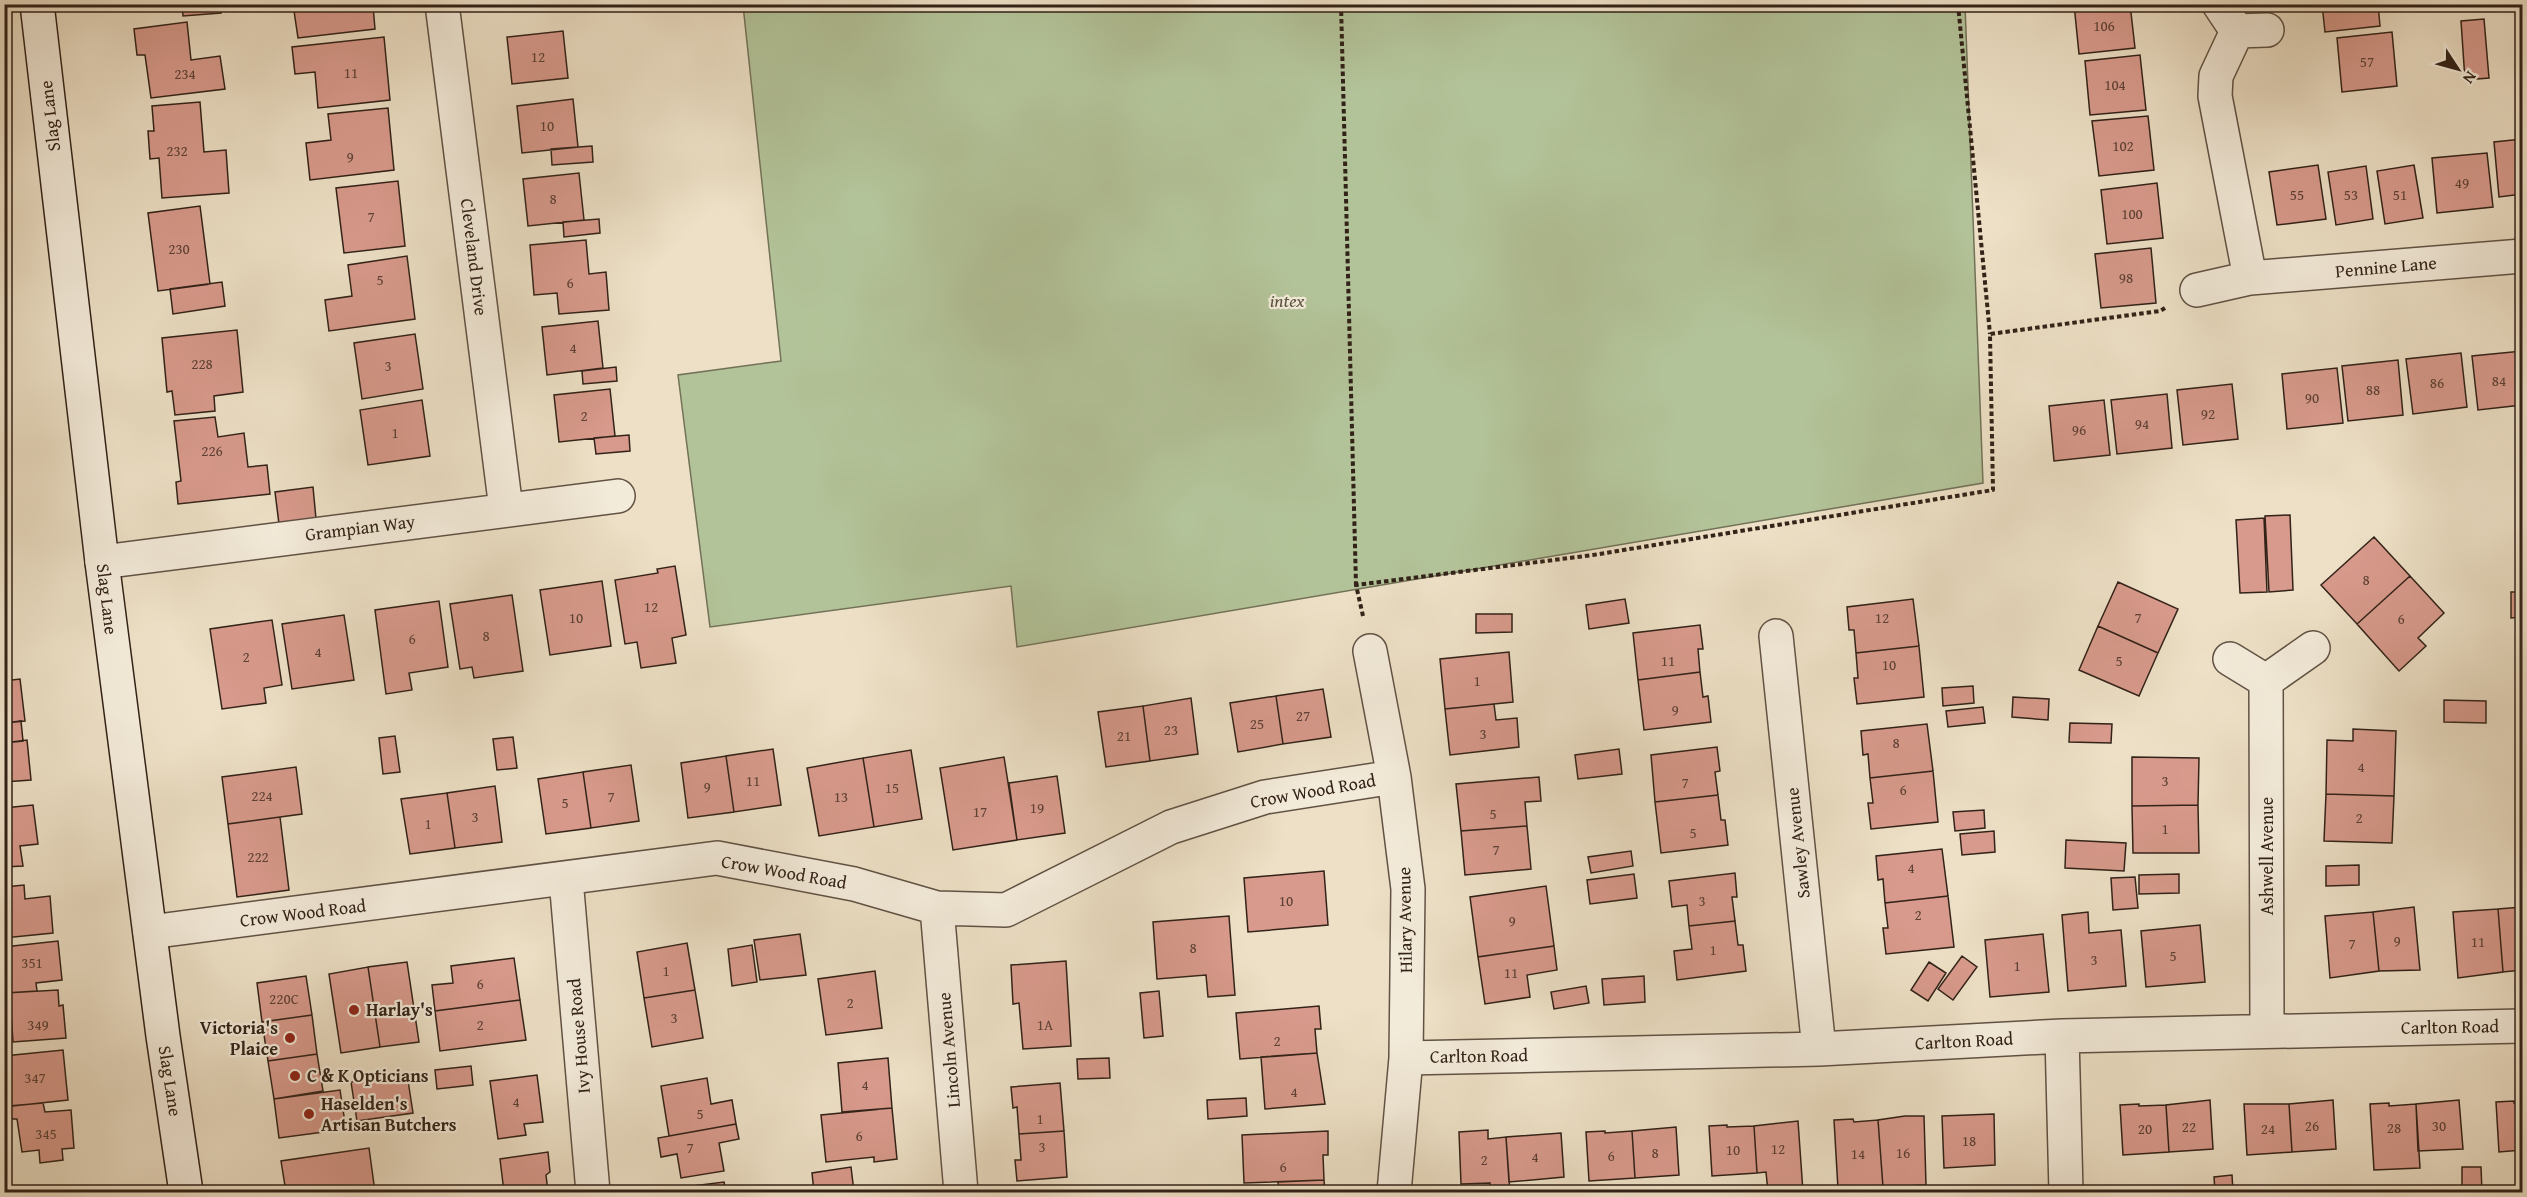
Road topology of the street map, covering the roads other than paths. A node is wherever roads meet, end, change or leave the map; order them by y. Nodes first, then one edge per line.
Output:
1 (37, 4) edge
2 (442, 4) edge
3 (2241, 22) edge
4 (2523, 256) edge
5 (2250, 278) junction
6 (2197, 290) road end
7 (618, 496) dead end
8 (506, 509) junction
9 (102, 562) junction
10 (1776, 636) dead end
11 (2313, 648) dead end
12 (1370, 651) road end
13 (2230, 659) dead end
14 (2266, 681) junction
15 (1394, 777) junction
16 (566, 879) junction
17 (937, 908) junction
18 (150, 932) junction
19 (2523, 1026) edge
20 (2267, 1030) junction
21 (2062, 1036) junction
22 (1819, 1049) junction
23 (1406, 1058) junction
24 (186, 1192) edge
25 (593, 1192) edge
26 (961, 1192) edge
27 (1394, 1192) edge
28 (2066, 1192) edge

1 - 9 street, Slag Lane
2 - 8 street, Cleveland Drive
3 - 5 street
4 - 5 street, Pennine Lane
5 - 6 street, Pennine Lane
7 - 8 street, Grampian Way
8 - 9 street, Grampian Way
9 - 18 street, Slag Lane
10 - 22 street, Sawley Avenue
11 - 14 street
12 - 15 street, Hilary Avenue
13 - 14 street
14 - 20 street, Ashwell Avenue
15 - 17 street, Crow Wood Road
15 - 23 street, Hilary Avenue
16 - 17 street, Crow Wood Road
16 - 18 street, Crow Wood Road
16 - 25 street, Ivy House Road
17 - 26 street, Lincoln Avenue
18 - 24 street, Slag Lane
19 - 20 street, Carlton Road
20 - 21 street, Carlton Road
21 - 22 street, Carlton Road
21 - 28 street
22 - 23 street, Carlton Road
23 - 27 street, Hilary Avenue

